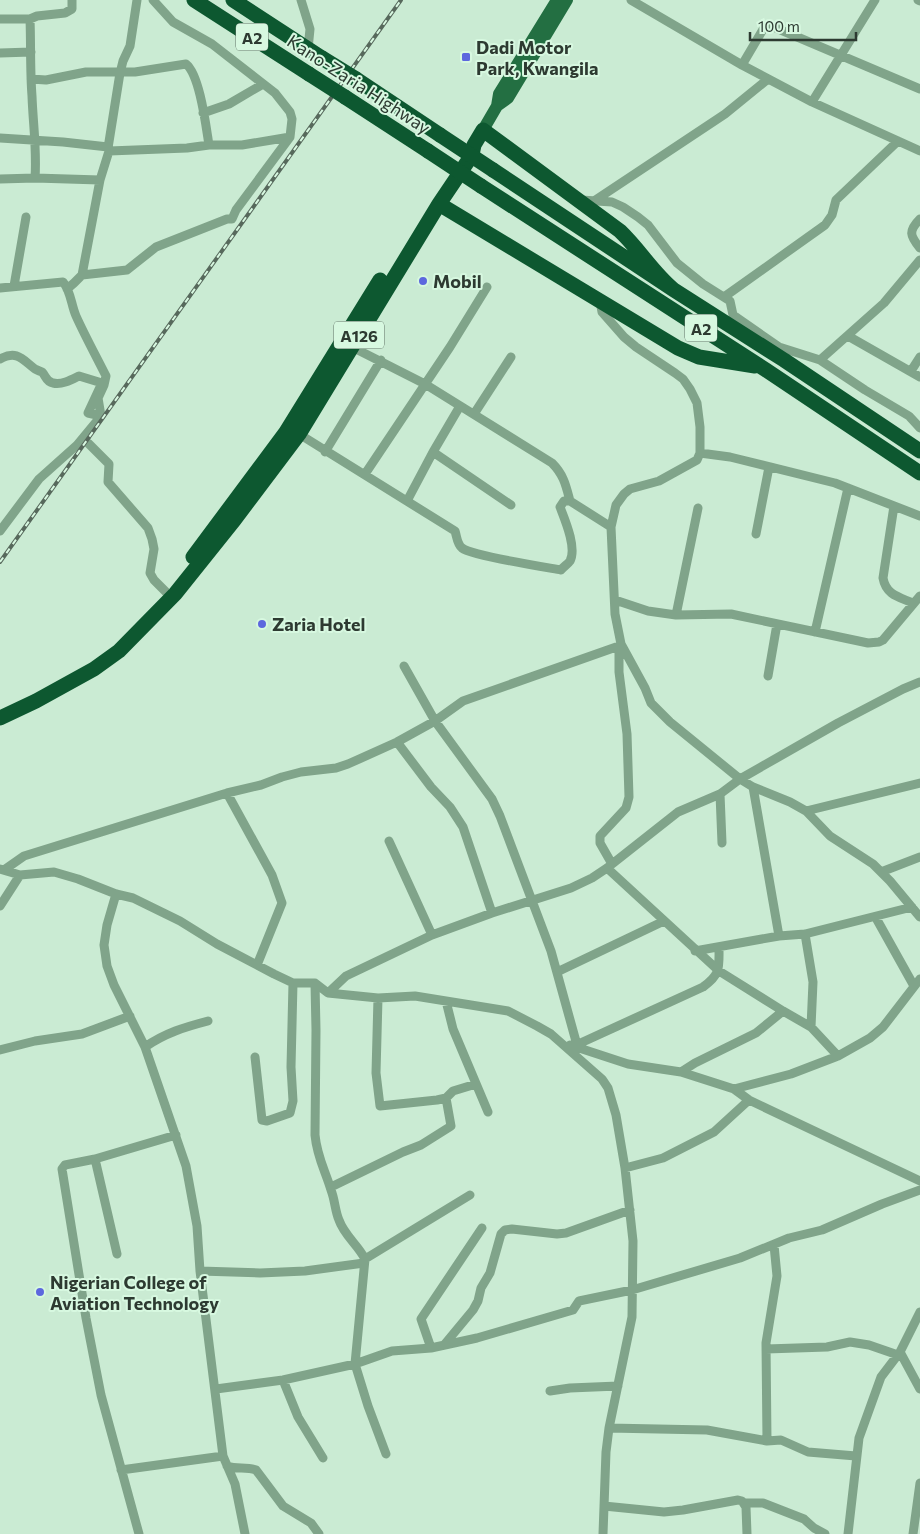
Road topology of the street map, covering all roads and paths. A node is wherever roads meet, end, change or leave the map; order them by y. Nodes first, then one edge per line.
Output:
1 (72, 0) edge
2 (137, 0) edge
3 (153, 0) edge
4 (194, 0) edge
5 (233, 0) edge
6 (301, 0) edge
7 (557, 0) edge
8 (567, 0) edge
9 (631, 0) edge
10 (875, 0) edge
11 (0, 19) edge
12 (30, 19) junction
13 (308, 49) junction
14 (31, 52) junction
15 (0, 53) edge
16 (841, 54) junction
17 (742, 65) junction
18 (120, 73) junction
19 (31, 79) junction
20 (768, 79) junction
21 (263, 84) junction
22 (920, 89) edge
23 (812, 102) junction
24 (497, 106) junction
25 (203, 113) junction
26 (483, 130) junction
27 (0, 138) edge
28 (290, 138) junction
29 (35, 139) junction
30 (898, 141) junction
31 (209, 145) junction
32 (474, 145) junction
33 (918, 147) edge
34 (108, 149) junction
35 (35, 178) junction
36 (0, 179) edge
37 (100, 180) junction
38 (578, 200) junction
39 (594, 201) junction
40 (439, 204) junction
41 (26, 217) dead end
42 (920, 219) edge
43 (596, 239) junction
44 (920, 248) edge
45 (587, 254) junction
46 (920, 260) edge
47 (82, 275) junction
48 (14, 286) junction
49 (487, 287) dead end
50 (0, 288) edge
51 (67, 289) junction
52 (674, 290) junction
53 (724, 297) junction
54 (600, 301) junction
55 (848, 336) junction
56 (352, 347) junction
57 (511, 357) dead end
58 (920, 358) edge
59 (0, 360) edge
60 (381, 360) junction
61 (820, 360) junction
62 (766, 370) junction
63 (911, 371) junction
64 (920, 377) edge
65 (424, 384) junction
66 (460, 406) junction
67 (474, 414) junction
68 (101, 416) junction
69 (920, 428) edge
70 (299, 434) junction
71 (86, 435) junction
72 (920, 451) edge
73 (325, 452) junction
74 (433, 452) junction
75 (700, 453) junction
76 (769, 466) junction
77 (920, 472) edge
78 (365, 474) junction
79 (848, 488) junction
80 (407, 501) junction
81 (570, 501) junction
82 (511, 505) dead end
83 (894, 506) junction
84 (698, 508) dead end
85 (920, 516) edge
86 (611, 527) junction
87 (0, 531) edge
88 (756, 534) dead end
89 (166, 592) junction
90 (615, 600) junction
91 (917, 600) edge
92 (676, 615) junction
93 (777, 624) junction
94 (816, 632) junction
95 (620, 645) junction
96 (404, 666) dead end
97 (768, 676) dead end
98 (920, 682) edge
99 (0, 708) edge
100 (0, 718) edge
101 (435, 721) junction
102 (397, 742) junction
103 (740, 779) junction
104 (920, 783) edge
105 (753, 786) junction
106 (227, 793) junction
107 (720, 794) junction
108 (806, 811) junction
109 (388, 841) dead end
110 (722, 843) dead end
111 (920, 857) edge
112 (609, 866) junction
113 (2, 870) edge
114 (881, 872) junction
115 (20, 875) junction
116 (116, 894) junction
117 (549, 895) junction
118 (532, 900) junction
119 (0, 906) edge
120 (912, 907) junction
121 (492, 913) junction
122 (538, 915) junction
123 (920, 917) edge
124 (876, 918) junction
125 (664, 920) junction
126 (805, 934) junction
127 (432, 935) junction
128 (779, 936) junction
129 (718, 947) junction
130 (695, 950) junction
131 (257, 966) junction
132 (719, 971) junction
133 (557, 972) junction
134 (917, 982) edge
135 (293, 983) junction
136 (315, 983) junction
137 (328, 993) junction
138 (378, 998) junction
139 (446, 1001) junction
140 (783, 1012) junction
141 (130, 1016) junction
142 (208, 1021) dead end
143 (811, 1027) junction
144 (563, 1043) junction
145 (146, 1046) junction
146 (576, 1046) junction
147 (0, 1050) edge
148 (838, 1056) junction
149 (255, 1057) dead end
150 (681, 1072) junction
151 (476, 1084) junction
152 (734, 1089) junction
153 (446, 1098) junction
154 (749, 1100) junction
155 (488, 1112) dead end
156 (176, 1135) junction
157 (95, 1159) junction
158 (625, 1168) junction
159 (920, 1180) edge
160 (331, 1187) junction
161 (920, 1190) edge
162 (470, 1195) dead end
163 (630, 1210) junction
164 (482, 1228) dead end
165 (774, 1245) junction
166 (117, 1254) dead end
167 (364, 1261) junction
168 (200, 1271) junction
169 (632, 1290) junction
170 (919, 1316) edge
171 (444, 1345) junction
172 (431, 1348) junction
173 (766, 1349) junction
174 (899, 1354) junction
175 (355, 1364) junction
176 (283, 1380) junction
177 (618, 1386) junction
178 (216, 1389) junction
179 (920, 1389) edge
180 (550, 1391) dead end
181 (609, 1428) junction
182 (767, 1441) junction
183 (386, 1454) dead end
184 (223, 1456) junction
185 (856, 1456) junction
186 (323, 1458) dead end
187 (228, 1466) junction
188 (122, 1470) junction
189 (920, 1483) edge
190 (744, 1503) junction
191 (604, 1506) junction
192 (139, 1534) edge
193 (244, 1534) edge
194 (319, 1534) edge
195 (603, 1534) edge
196 (747, 1534) edge
197 (825, 1534) edge
198 (848, 1534) edge
199 (913, 1534) edge

1 - 12 street
2 - 18 street
3 - 21 street
4 - 45 highway, Kano-Zaria Highway / A2, bridge
5 - 13 highway, Kano-Zaria Highway / A2
6 - 13 street
7 - 24 main road
8 - 24 main road
9 - 17 street
10 - 16 street
11 - 12 street
12 - 14 street
13 - 43 highway, Kano-Zaria Highway / A2, bridge
14 - 15 street
14 - 19 street
16 - 17 street
16 - 22 street
16 - 23 street
17 - 20 street
18 - 19 street
18 - 25 street
18 - 34 street
19 - 29 street
20 - 23 street
20 - 39 street
21 - 25 street
21 - 28 street
23 - 30 street
24 - 26 main road
25 - 31 street
26 - 32 highway, A126
26 - 38 highway
27 - 29 street
28 - 31 street
28 - 47 street
29 - 34 street
29 - 35 street
30 - 33 street
30 - 53 street
31 - 34 street
32 - 40 highway, A126
32 - 89 highway, A126
34 - 37 street
35 - 36 street
35 - 37 street
37 - 47 street
38 - 39 street
38 - 52 highway
39 - 53 street
40 - 54 highway
40 - 56 highway, A126
41 - 48 street
42 - 44 street
43 - 45 highway
43 - 52 highway, A2
45 - 62 highway, A2
46 - 55 street
47 - 51 street
48 - 50 street
48 - 51 street
49 - 65 street
51 - 68 street
52 - 72 highway, A2
53 - 61 street
54 - 62 highway
54 - 75 street
55 - 61 street
55 - 63 street
56 - 60 street
56 - 70 highway, A126
57 - 67 street
58 - 63 street
59 - 68 street
60 - 65 street
60 - 73 street
61 - 69 street
62 - 77 highway, A2
63 - 64 street
65 - 66 street
65 - 78 street
66 - 67 street
66 - 74 street
67 - 81 street
68 - 71 street
70 - 73 street
70 - 100 highway, A126
71 - 87 street
71 - 89 street
73 - 78 street
74 - 80 street
74 - 82 street
75 - 76 street
75 - 86 street
76 - 79 street
76 - 88 street
78 - 80 street
79 - 83 street
79 - 94 street
80 - 81 street
81 - 86 street
83 - 85 street
83 - 91 street
84 - 92 street
86 - 90 street
89 - 99 highway, A126
90 - 92 street
90 - 95 street
91 - 94 street
92 - 93 street
93 - 94 street
93 - 97 street
95 - 101 street
95 - 103 street
95 - 112 street
96 - 101 street
98 - 103 street
101 - 102 street
101 - 118 street
102 - 106 street
102 - 121 street
103 - 105 street
103 - 107 street
104 - 108 street
105 - 108 street
105 - 128 street
106 - 113 street
106 - 131 street
107 - 110 street
107 - 112 street
108 - 114 street
109 - 127 street
111 - 114 street
112 - 117 street
112 - 125 street
113 - 115 street
114 - 120 street
115 - 116 street
115 - 119 street
116 - 131 street
116 - 141 street
117 - 118 street
117 - 122 street
118 - 121 street
118 - 122 street
120 - 123 street
120 - 124 street
121 - 127 street
122 - 133 street
124 - 126 street
124 - 134 street
125 - 130 street
125 - 133 street
126 - 128 street
126 - 143 street
127 - 137 street
128 - 129 street
129 - 130 street
129 - 132 street
130 - 132 street
131 - 135 street
132 - 140 street
132 - 146 street
133 - 146 street
134 - 148 street
135 - 136 street
135 - 149 street
136 - 137 street
136 - 160 street
137 - 138 street
138 - 139 street
138 - 153 street
139 - 144 street
139 - 151 street
140 - 143 street
140 - 150 street
141 - 145 street
141 - 147 street
142 - 145 street
143 - 148 street
144 - 146 street
144 - 158 street
145 - 156 street
146 - 150 street
148 - 152 street
150 - 152 street
151 - 153 street
151 - 155 street
152 - 154 street
153 - 160 street
154 - 158 street
154 - 159 street
156 - 157 street
156 - 168 street
157 - 166 street
157 - 188 street
158 - 163 street
160 - 167 street
161 - 165 street
162 - 167 street
163 - 169 street
163 - 171 street
164 - 172 street
165 - 169 street
165 - 173 street
167 - 168 street
167 - 175 street
168 - 178 street
169 - 171 street
169 - 177 street
170 - 174 street
171 - 172 street
172 - 175 street
173 - 174 street
173 - 182 street
174 - 179 street
174 - 185 street
175 - 176 street
175 - 183 street
176 - 178 street
176 - 186 street
177 - 180 street
177 - 181 street
178 - 184 street
181 - 182 street
181 - 191 street
182 - 185 street
184 - 187 street
184 - 188 street
185 - 198 street
187 - 193 street
187 - 194 street
188 - 192 street
189 - 199 street
190 - 191 street
190 - 196 street
190 - 197 street
191 - 195 street

